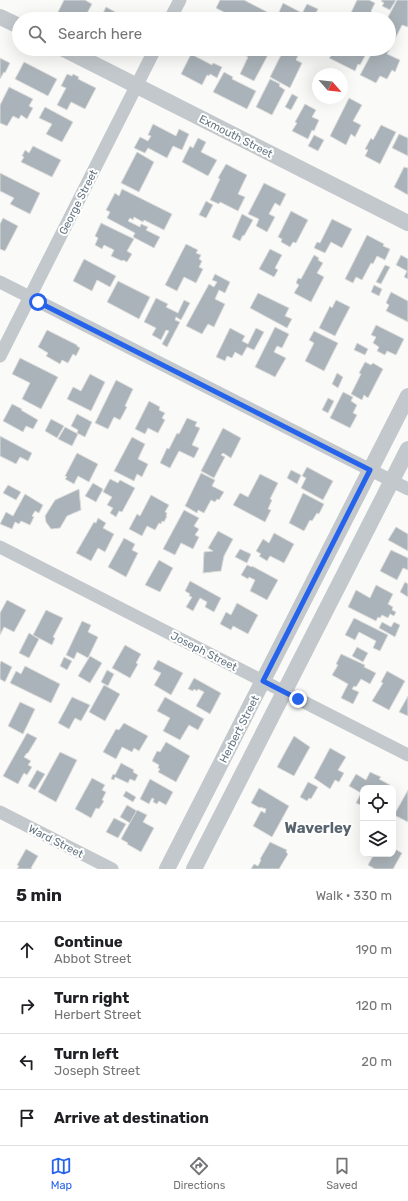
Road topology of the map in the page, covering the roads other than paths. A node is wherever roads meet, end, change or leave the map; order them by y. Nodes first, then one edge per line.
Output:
1 (180, 0) edge
2 (174, 12) edge
3 (0, 17) edge
4 (12, 23) edge
5 (78, 56) edge
6 (152, 56) edge
7 (137, 86) junction
8 (408, 223) edge
9 (0, 282) edge
10 (30, 298) junction
11 (0, 356) edge
12 (408, 396) edge
13 (408, 449) edge
14 (370, 470) junction
15 (392, 481) junction
16 (408, 490) edge
17 (0, 547) edge
18 (263, 681) junction
19 (284, 692) junction
20 (408, 755) edge
21 (0, 812) edge
22 (112, 869) edge
23 (167, 869) edge
24 (194, 869) edge

1 - 2 street
3 - 4 street
5 - 7 street, Exmouth Street
6 - 7 street, George Street
7 - 8 street, Exmouth Street
7 - 10 street, George Street
9 - 10 street
10 - 11 street, George Street
10 - 14 street
12 - 14 street, Herbert Street
13 - 15 street
14 - 15 street
14 - 18 street, Herbert Street
15 - 16 street
15 - 19 street
17 - 18 street, Joseph Street
18 - 19 street, Joseph Street
18 - 23 street, Herbert Street
19 - 20 street, Joseph Street
19 - 24 street
21 - 22 street, Ward Street

